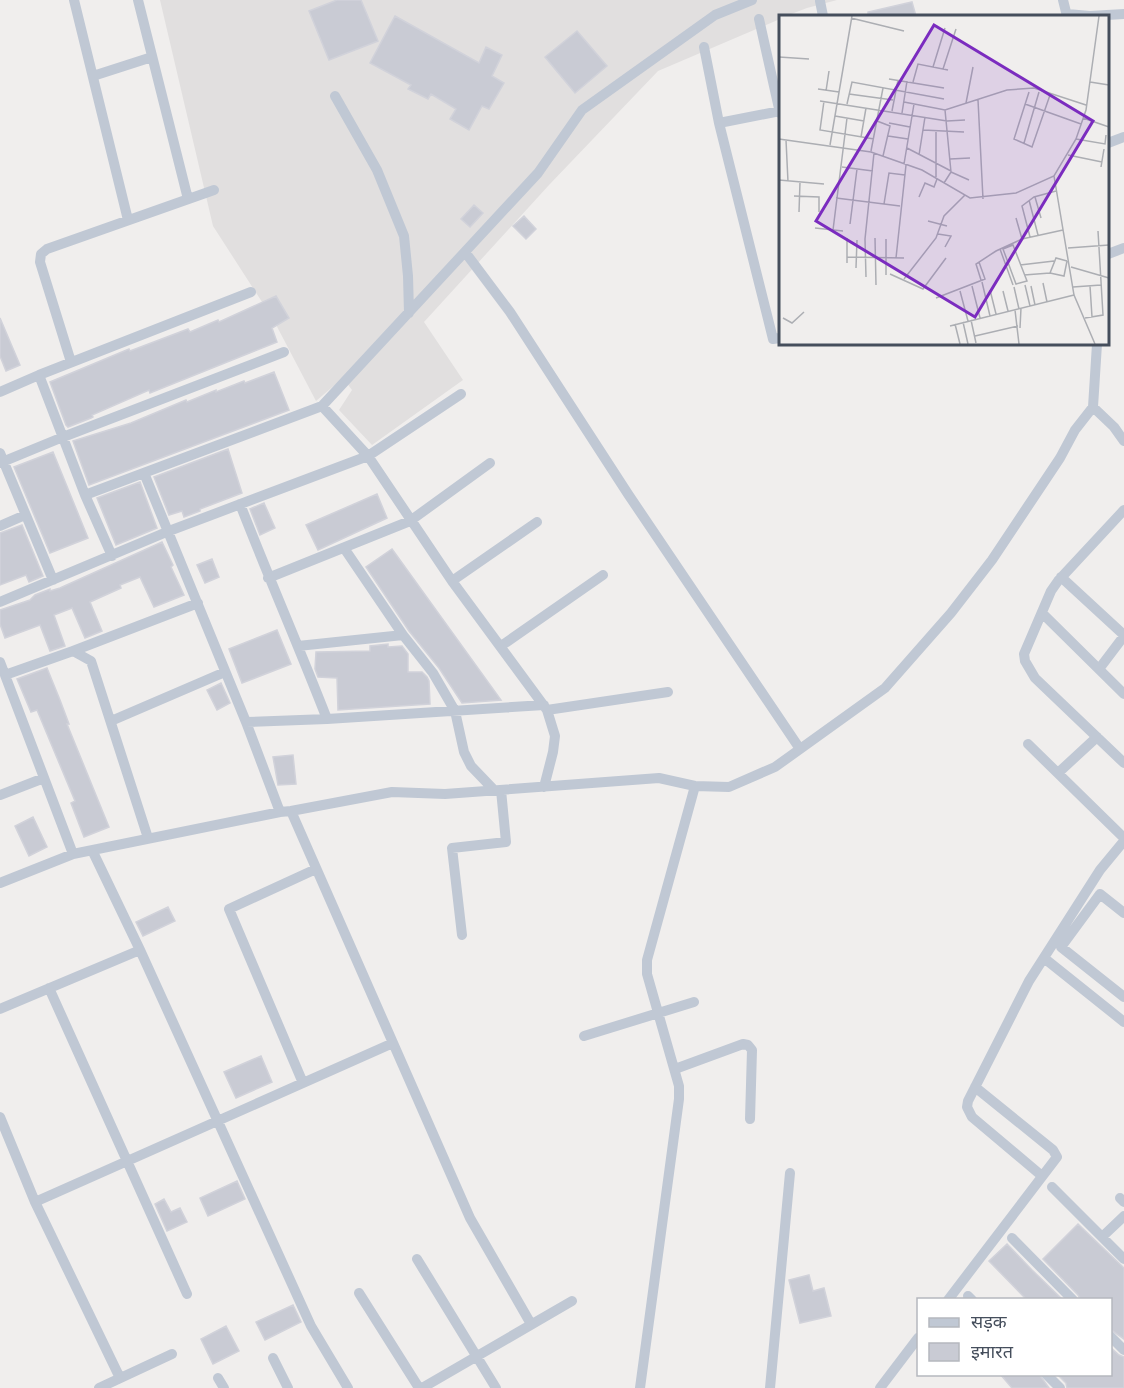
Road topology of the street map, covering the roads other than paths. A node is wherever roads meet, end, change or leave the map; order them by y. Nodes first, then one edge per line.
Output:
1 (74, 0) edge
2 (138, 0) edge
3 (752, 0) edge
4 (1063, 0) edge
5 (1124, 14) edge
6 (1067, 15) edge
7 (1107, 15) edge
8 (759, 19) dead end
9 (704, 47) dead end
10 (152, 57) junction
11 (93, 76) junction
12 (335, 96) dead end
13 (779, 108) edge
14 (779, 112) edge
15 (719, 123) junction
16 (1124, 136) edge
17 (1109, 142) edge
18 (214, 189) dead end
19 (188, 199) junction
20 (128, 220) junction
21 (1124, 248) edge
22 (465, 252) junction
23 (1109, 254) edge
24 (251, 292) dead end
25 (409, 313) junction
26 (779, 338) edge
27 (1097, 345) edge
28 (284, 352) dead end
29 (71, 362) junction
30 (39, 375) junction
31 (0, 392) edge
32 (462, 394) dead end
33 (322, 406) junction
34 (1093, 407) junction
35 (63, 437) junction
36 (1124, 441) edge
37 (368, 456) junction
38 (1, 460) edge
39 (490, 464) dead end
40 (144, 473) junction
41 (85, 495) junction
42 (240, 504) junction
43 (1124, 510) edge
44 (25, 515) junction
45 (410, 521) junction
46 (537, 522) dead end
47 (0, 526) edge
48 (169, 531) junction
49 (344, 548) junction
50 (112, 556) junction
51 (603, 575) dead end
52 (1061, 577) junction
53 (268, 578) junction
54 (53, 580) junction
55 (452, 581) junction
56 (0, 602) edge
57 (198, 603) junction
58 (1042, 613) junction
59 (403, 635) junction
60 (1124, 636) edge
61 (298, 646) junction
62 (501, 646) junction
63 (73, 651) junction
64 (0, 662) edge
65 (1099, 669) junction
66 (225, 672) junction
67 (5, 675) junction
68 (668, 692) dead end
69 (1124, 694) edge
70 (545, 707) junction
71 (455, 711) junction
72 (327, 719) junction
73 (111, 721) junction
74 (246, 722) junction
75 (1097, 737) junction
76 (1028, 744) dead end
77 (800, 749) junction
78 (1124, 763) edge
79 (1058, 774) junction
80 (44, 778) junction
81 (695, 786) junction
82 (544, 787) junction
83 (497, 790) junction
84 (0, 795) edge
85 (286, 812) junction
86 (148, 838) junction
87 (1124, 839) edge
88 (92, 850) junction
89 (73, 854) junction
90 (316, 869) junction
91 (0, 883) edge
92 (1124, 913) edge
93 (462, 935) dead end
94 (140, 950) junction
95 (1044, 958) junction
96 (49, 988) junction
97 (1124, 998) edge
98 (694, 1002) dead end
99 (0, 1009) edge
100 (658, 1013) junction
101 (1124, 1022) edge
102 (584, 1036) dead end
103 (393, 1043) junction
104 (675, 1069) junction
105 (303, 1083) junction
106 (975, 1088) junction
107 (0, 1117) edge
108 (750, 1119) dead end
109 (217, 1121) junction
110 (126, 1161) junction
111 (790, 1173) dead end
112 (1042, 1176) junction
113 (1052, 1187) dead end
114 (35, 1202) junction
115 (1124, 1216) edge
116 (1102, 1237) junction
117 (1012, 1238) dead end
118 (417, 1259) dead end
119 (1124, 1259) edge
120 (359, 1293) dead end
121 (187, 1294) dead end
122 (949, 1298) edge
123 (1072, 1298) edge
124 (572, 1300) dead end
125 (531, 1324) junction
126 (1112, 1338) edge
127 (917, 1339) edge
128 (1124, 1350) edge
129 (172, 1353) dead end
130 (477, 1356) junction
131 (273, 1358) dead end
132 (1048, 1376) edge
133 (120, 1378) junction
134 (218, 1378) dead end
135 (99, 1388) edge
136 (224, 1388) edge
137 (288, 1388) edge
138 (348, 1388) edge
139 (421, 1388) edge
140 (496, 1388) edge
141 (640, 1388) edge
142 (770, 1388) edge
143 (879, 1388) edge
144 (1060, 1388) edge

1 - 11 street
2 - 10 street
3 - 22 street
4 - 6 street
5 - 7 street
8 - 13 street
9 - 15 street
10 - 11 street
10 - 19 street
11 - 20 street
12 - 25 street
14 - 15 street
15 - 26 street
16 - 17 street
18 - 19 street
19 - 20 street
20 - 29 street
21 - 23 street
22 - 25 street
22 - 77 street
24 - 29 street
25 - 33 street
27 - 34 street
28 - 35 street
29 - 30 street
30 - 31 street
30 - 35 street
32 - 37 street
33 - 37 street
33 - 40 street
34 - 36 street
34 - 77 street
35 - 38 street
35 - 41 street
37 - 42 street
37 - 45 street
38 - 44 street
39 - 45 street
40 - 41 street
40 - 48 street
41 - 50 street
42 - 48 street
42 - 53 street
43 - 52 street
44 - 47 street
44 - 54 street
45 - 49 street
45 - 55 street
46 - 55 street
48 - 50 street
48 - 57 street
49 - 53 street
49 - 59 street
50 - 54 street
51 - 62 street
52 - 58 street
52 - 60 street
53 - 61 street
54 - 56 street
55 - 62 street
57 - 63 street
57 - 66 street
58 - 65 street
58 - 75 street
59 - 61 street
59 - 71 street
60 - 65 street
61 - 72 street
62 - 70 street
63 - 67 street
63 - 73 street
64 - 67 street
65 - 69 street
66 - 73 street
66 - 74 street
67 - 80 street
68 - 70 street
70 - 71 street
70 - 82 street
71 - 72 street
71 - 83 street
72 - 74 street
73 - 86 street
74 - 85 street
75 - 78 street
75 - 79 street
76 - 79 street
77 - 81 street
79 - 87 street
80 - 84 street
80 - 89 street
81 - 82 street
81 - 100 street
82 - 83 street
83 - 85 street
83 - 93 street
85 - 86 street
85 - 90 street
86 - 88 street
87 - 95 street
88 - 89 street
88 - 94 street
89 - 91 street
90 - 103 street
90 - 105 street
92 - 97 street
94 - 96 street
94 - 109 street
95 - 101 street
95 - 106 street
96 - 99 street
96 - 110 street
98 - 100 street
100 - 102 street
100 - 104 street
103 - 105 street
103 - 125 street
104 - 108 street
104 - 141 street
105 - 109 street
106 - 112 street
106 - 112 street
107 - 114 street
109 - 110 street
109 - 138 street
110 - 114 street
110 - 121 street
111 - 142 street
112 - 122 street
113 - 116 street
114 - 133 street
115 - 116 street
116 - 119 street
117 - 123 street
118 - 130 street
120 - 139 street
124 - 125 street
125 - 130 street
126 - 128 street
127 - 143 street
129 - 133 street
130 - 139 street
130 - 140 street
131 - 137 street
132 - 144 street
133 - 135 street
134 - 136 street

